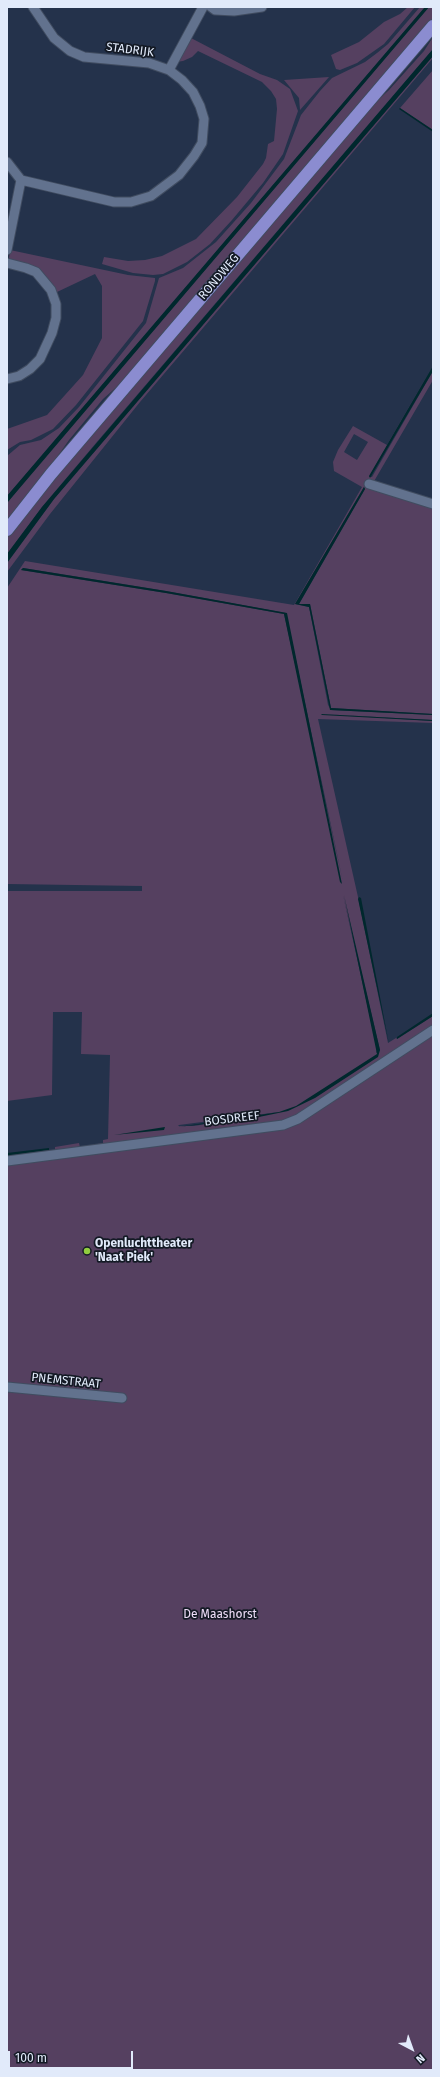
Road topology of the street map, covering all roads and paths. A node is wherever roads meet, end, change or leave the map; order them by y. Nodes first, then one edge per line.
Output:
1 (33, 7) edge
2 (203, 7) edge
3 (211, 7) edge
4 (262, 7) edge
5 (433, 26) edge
6 (169, 70) junction
7 (7, 162) edge
8 (21, 180) junction
9 (7, 250) edge
10 (7, 263) edge
11 (7, 378) edge
12 (369, 484) dead end
13 (433, 504) edge
14 (7, 530) edge
15 (433, 1030) edge
16 (7, 1161) edge
17 (7, 1387) edge
18 (122, 1398) dead end

1 - 6 street, STADRIJK
2 - 6 street
3 - 4 street
5 - 14 main road, RONDWEG
6 - 8 street, STADRIJK
7 - 8 street
8 - 9 street
10 - 11 street
12 - 13 street
15 - 16 street, BOSDREEF
17 - 18 street, PNEMSTRAAT

